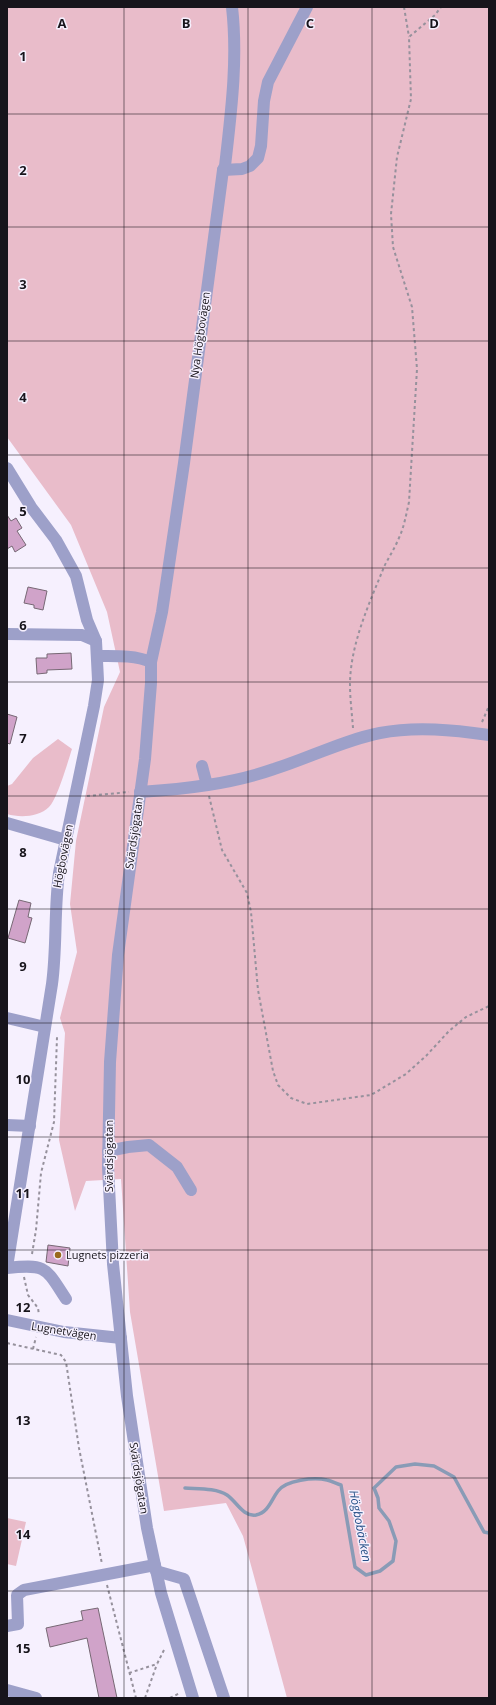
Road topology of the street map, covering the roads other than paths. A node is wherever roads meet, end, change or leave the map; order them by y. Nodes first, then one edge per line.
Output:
1 (232, 7) edge
2 (307, 7) edge
3 (223, 170) junction
4 (7, 468) edge
5 (7, 634) edge
6 (96, 641) junction
7 (98, 656) junction
8 (151, 662) junction
9 (489, 735) edge
10 (202, 766) dead end
11 (207, 785) junction
12 (140, 792) junction
13 (7, 823) edge
14 (66, 840) junction
15 (7, 1018) edge
16 (46, 1027) junction
17 (7, 1125) edge
18 (30, 1126) junction
19 (108, 1151) junction
20 (191, 1190) dead end
21 (10, 1234) edge
22 (7, 1267) edge
23 (66, 1298) dead end
24 (7, 1320) edge
25 (120, 1338) junction
26 (155, 1568) junction
27 (12, 1594) edge
28 (7, 1626) edge
29 (7, 1690) edge
30 (36, 1698) edge
31 (193, 1698) edge
32 (224, 1698) edge

1 - 3 street, Nya Högbovägen
2 - 3 street
3 - 8 street, Nya Högbovägen
4 - 6 street, Högbovägen
5 - 6 street
6 - 7 street, Högbovägen
7 - 8 street
7 - 14 street, Högbovägen
8 - 12 street, Svärdsjögatan
9 - 11 street
10 - 11 street
11 - 12 street
12 - 19 street, Svärdsjögatan
13 - 14 street
14 - 16 street, Högbovägen
15 - 16 street
16 - 18 street, Högbovägen
17 - 18 street
18 - 21 street, Högbovägen
19 - 20 street
19 - 25 street, Svärdsjögatan
21 - 22 street, Högbovägen
22 - 23 street
24 - 25 street, Lugnetvägen
25 - 26 street, Svärdsjögatan
26 - 27 street
26 - 31 street, Svärdsjögatan
26 - 32 street
27 - 28 street
29 - 30 street

